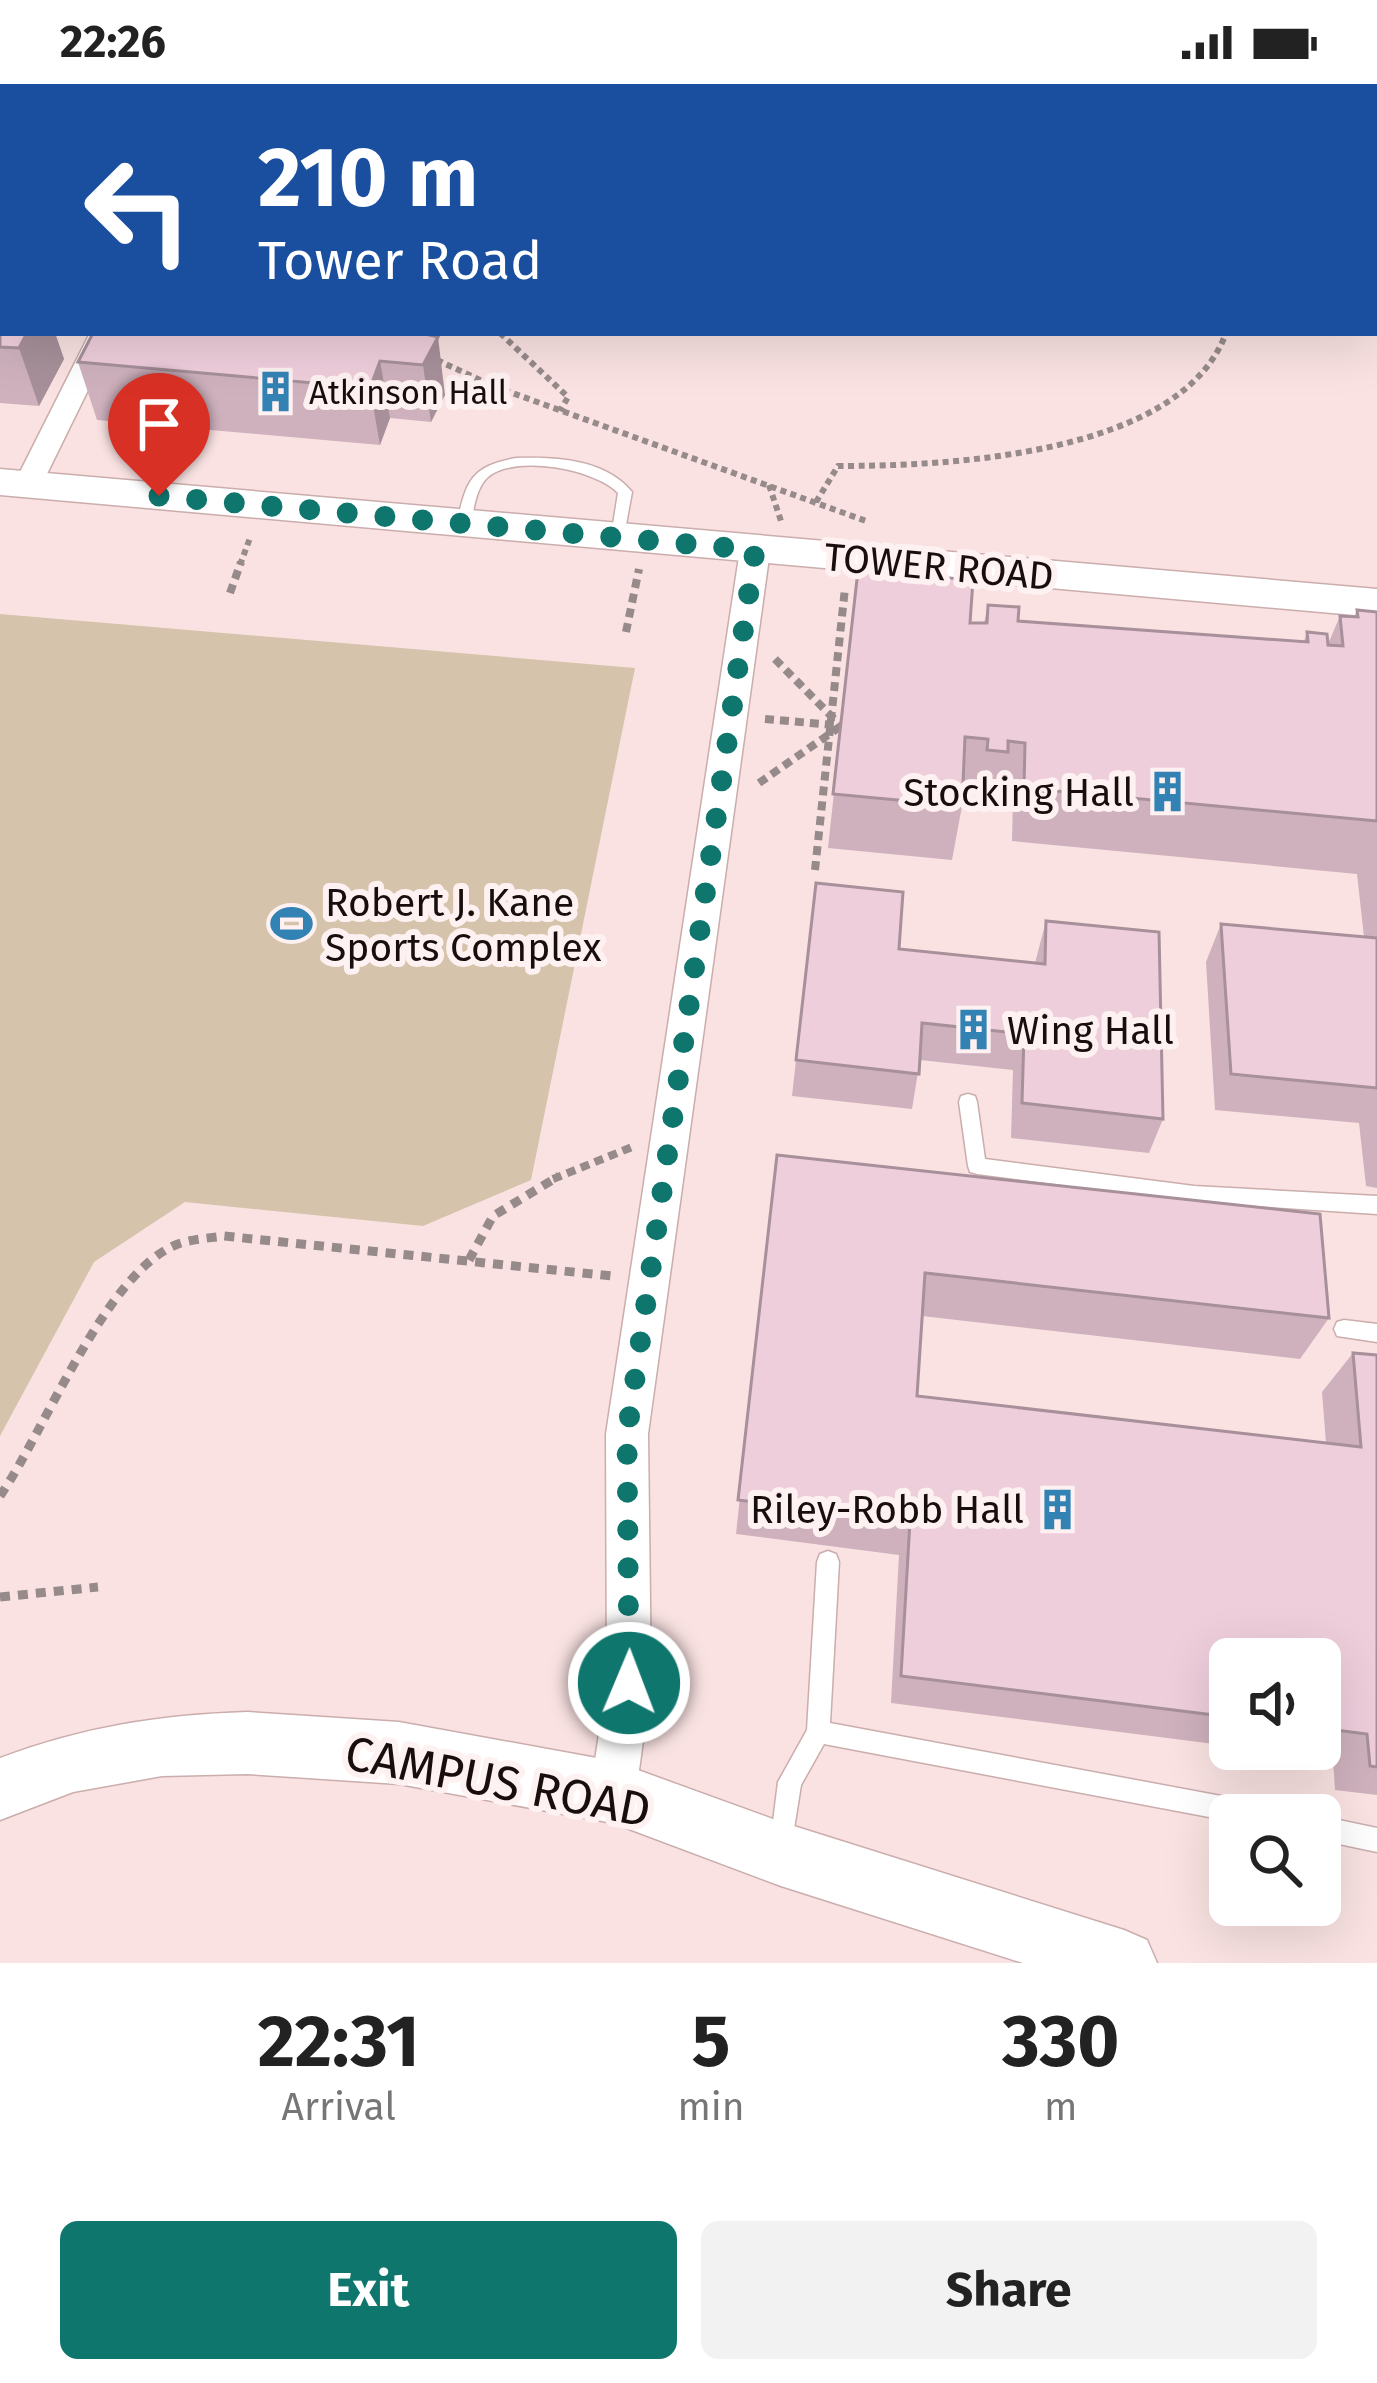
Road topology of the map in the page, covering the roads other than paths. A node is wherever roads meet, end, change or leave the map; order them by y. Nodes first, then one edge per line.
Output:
1 (101, 336) edge
2 (14, 483) edge
3 (464, 524) junction
4 (767, 542) junction
5 (629, 552) junction
6 (1377, 603) edge
7 (968, 1102) dead end
8 (1377, 1205) edge
9 (1344, 1329) dead end
10 (1377, 1333) edge
11 (827, 1562) edge
12 (818, 1732) junction
13 (0, 1789) edge
14 (613, 1792) junction
15 (1209, 1806) edge
16 (1341, 1832) edge
17 (1377, 1840) edge
18 (781, 1854) junction
19 (1124, 1963) edge

1 - 2 street
2 - 3 street, TOWER ROAD
3 - 5 street, TOWER ROAD
3 - 5 lane
4 - 5 street, TOWER ROAD
4 - 6 street, TOWER ROAD
4 - 14 street
7 - 8 lane
9 - 10 lane
11 - 12 lane
12 - 15 lane
12 - 18 lane
13 - 14 street, CAMPUS ROAD
14 - 18 street, CAMPUS ROAD
16 - 17 lane
18 - 19 street, CAMPUS ROAD

